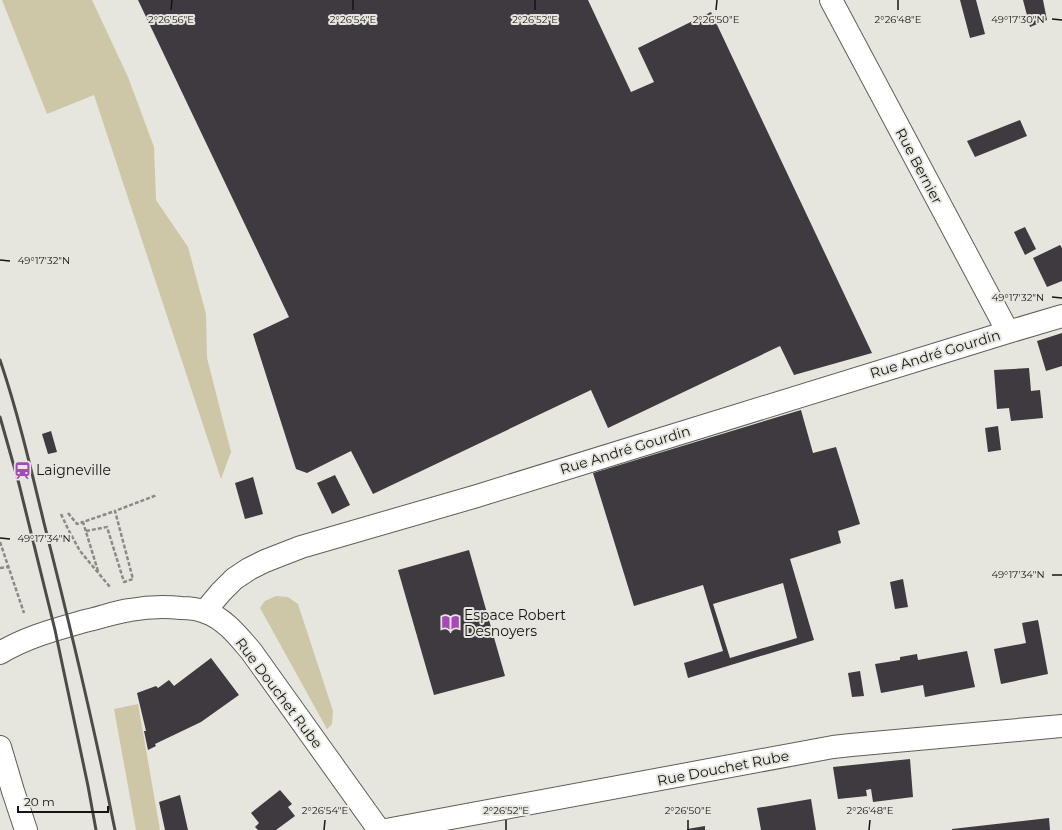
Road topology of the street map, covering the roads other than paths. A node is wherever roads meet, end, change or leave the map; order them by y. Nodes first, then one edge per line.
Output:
1 (831, 0) edge
2 (1062, 316) edge
3 (1008, 332) junction
4 (205, 612) junction
5 (0, 653) edge
6 (1062, 726) edge
7 (0, 747) edge
8 (26, 830) edge
9 (379, 830) edge
10 (386, 830) edge

1 - 3 street, Rue Bernier
2 - 3 street, Rue André Gourdin
3 - 4 street, Rue André Gourdin
4 - 5 street, Rue Douchet Rube
4 - 9 street, Rue Douchet Rube
6 - 10 street, Rue Douchet Rube
7 - 8 street

